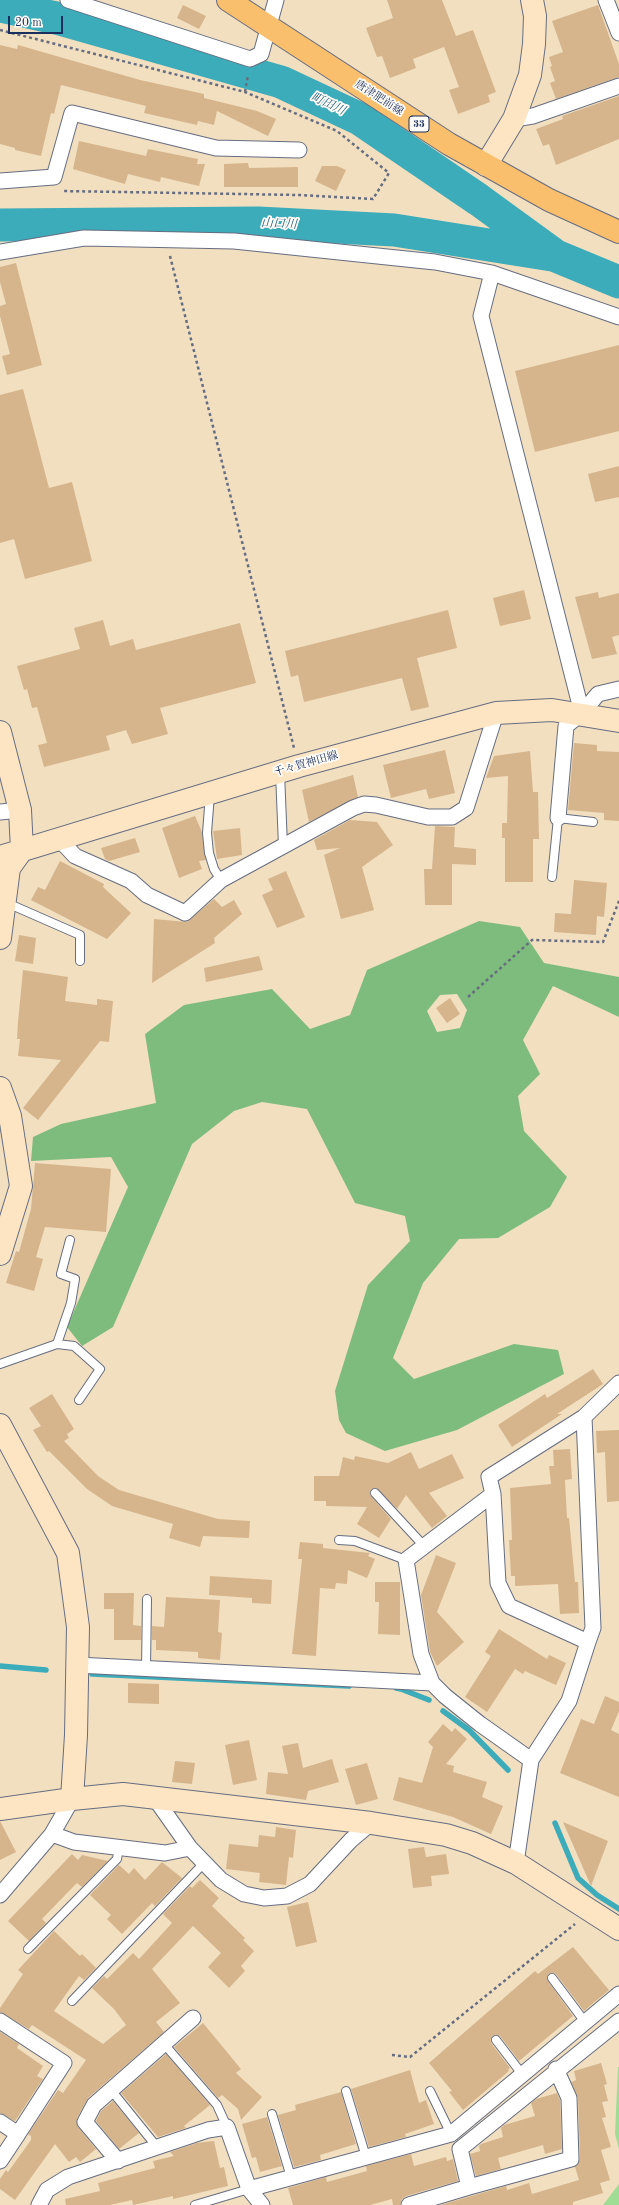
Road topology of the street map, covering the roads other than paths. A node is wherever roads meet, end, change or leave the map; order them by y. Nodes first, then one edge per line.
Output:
1 (68, 0) edge
2 (228, 0) edge
3 (276, 0) edge
4 (532, 0) edge
5 (606, 0) edge
6 (267, 25) junction
7 (619, 33) edge
8 (619, 86) edge
9 (514, 119) junction
10 (299, 150) dead end
11 (486, 165) junction
12 (0, 181) edge
13 (619, 232) edge
14 (0, 252) edge
15 (492, 273) junction
16 (619, 317) edge
17 (619, 688) edge
18 (582, 713) junction
19 (496, 714) junction
20 (619, 720) edge
21 (0, 732) edge
22 (289, 769) junction
23 (210, 793) junction
24 (10, 811) edge
25 (558, 818) junction
26 (593, 822) dead end
27 (59, 838) junction
28 (283, 846) junction
29 (22, 850) junction
30 (0, 856) edge
31 (552, 877) dead end
32 (221, 880) junction
33 (5, 902) junction
34 (0, 938) edge
35 (80, 961) dead end
36 (0, 1088) edge
37 (70, 1240) dead end
38 (0, 1254) edge
39 (57, 1344) junction
40 (0, 1364) edge
41 (619, 1383) edge
42 (79, 1400) dead end
43 (584, 1417) junction
44 (0, 1425) edge
45 (375, 1493) dead end
46 (493, 1494) junction
47 (339, 1540) dead end
48 (424, 1546) junction
49 (406, 1560) junction
50 (147, 1599) dead end
51 (588, 1642) junction
52 (77, 1665) junction
53 (146, 1668) junction
54 (432, 1682) junction
55 (531, 1760) junction
56 (72, 1798) junction
57 (154, 1798) junction
58 (0, 1809) edge
59 (371, 1823) junction
60 (52, 1834) junction
61 (119, 1847) junction
62 (190, 1848) junction
63 (205, 1862) junction
64 (516, 1863) junction
65 (0, 1895) edge
66 (619, 1929) edge
67 (28, 1948) dead end
68 (552, 1978) dead end
69 (619, 1994) edge
70 (72, 2001) dead end
71 (194, 2018) dead end
72 (0, 2021) edge
73 (619, 2021) edge
74 (585, 2022) junction
75 (496, 2040) dead end
76 (164, 2044) junction
77 (556, 2070) junction
78 (522, 2074) junction
79 (111, 2090) junction
80 (346, 2091) dead end
81 (430, 2091) dead end
82 (272, 2114) dead end
83 (0, 2122) edge
84 (227, 2127) junction
85 (18, 2134) junction
86 (451, 2134) junction
87 (157, 2147) junction
88 (366, 2157) junction
89 (118, 2161) junction
90 (0, 2162) edge
91 (291, 2177) junction
92 (469, 2187) junction
93 (249, 2189) junction
94 (39, 2205) edge
95 (195, 2205) edge
96 (262, 2205) edge
97 (409, 2205) edge

1 - 6 street
2 - 6 main road, 唐津肥前線 / 33
3 - 6 street
4 - 9 street
5 - 7 street
6 - 11 main road, 唐津肥前線 / 33
8 - 9 street
9 - 11 street
10 - 12 street
11 - 13 main road, 唐津肥前線 / 33
14 - 15 street
15 - 16 street
15 - 18 street
17 - 18 street
18 - 19 street, 千々賀神田線
18 - 20 street, 千々賀神田線
18 - 25 street
19 - 22 street, 千々賀神田線
19 - 28 street
21 - 24 street
22 - 23 street, 千々賀神田線
22 - 28 lane
23 - 27 street, 千々賀神田線
23 - 32 lane
24 - 29 street
25 - 26 lane
25 - 31 lane
27 - 29 street, 千々賀神田線
27 - 32 street
28 - 32 street
29 - 30 street, 千々賀神田線
29 - 33 street
33 - 34 street
33 - 35 lane
36 - 38 street
37 - 39 lane
39 - 40 lane
39 - 42 lane
41 - 43 street
43 - 46 street
43 - 51 street
44 - 52 street
45 - 48 lane
46 - 48 street
46 - 51 street
47 - 49 lane
48 - 49 street
49 - 54 street
50 - 53 lane
51 - 55 street
52 - 53 street
52 - 56 street
53 - 54 street
54 - 55 street
55 - 64 street
56 - 57 street
56 - 58 street
56 - 60 street
57 - 59 street
57 - 62 street
59 - 63 street
59 - 64 street
60 - 61 street
60 - 65 street
61 - 62 street
61 - 67 lane
62 - 63 street
63 - 70 lane
64 - 66 street
68 - 74 lane
69 - 74 street
71 - 76 street
72 - 85 street
73 - 77 street
74 - 78 street
75 - 78 lane
76 - 79 street
76 - 84 lane
77 - 92 street
77 - 92 street
78 - 86 street
79 - 87 lane
79 - 89 street
80 - 88 lane
81 - 86 lane
82 - 91 lane
83 - 85 street
84 - 87 street
84 - 93 street
85 - 90 street
86 - 88 street
87 - 89 street
88 - 91 street
89 - 94 street
91 - 93 street
92 - 97 street
93 - 95 lane
93 - 96 street

